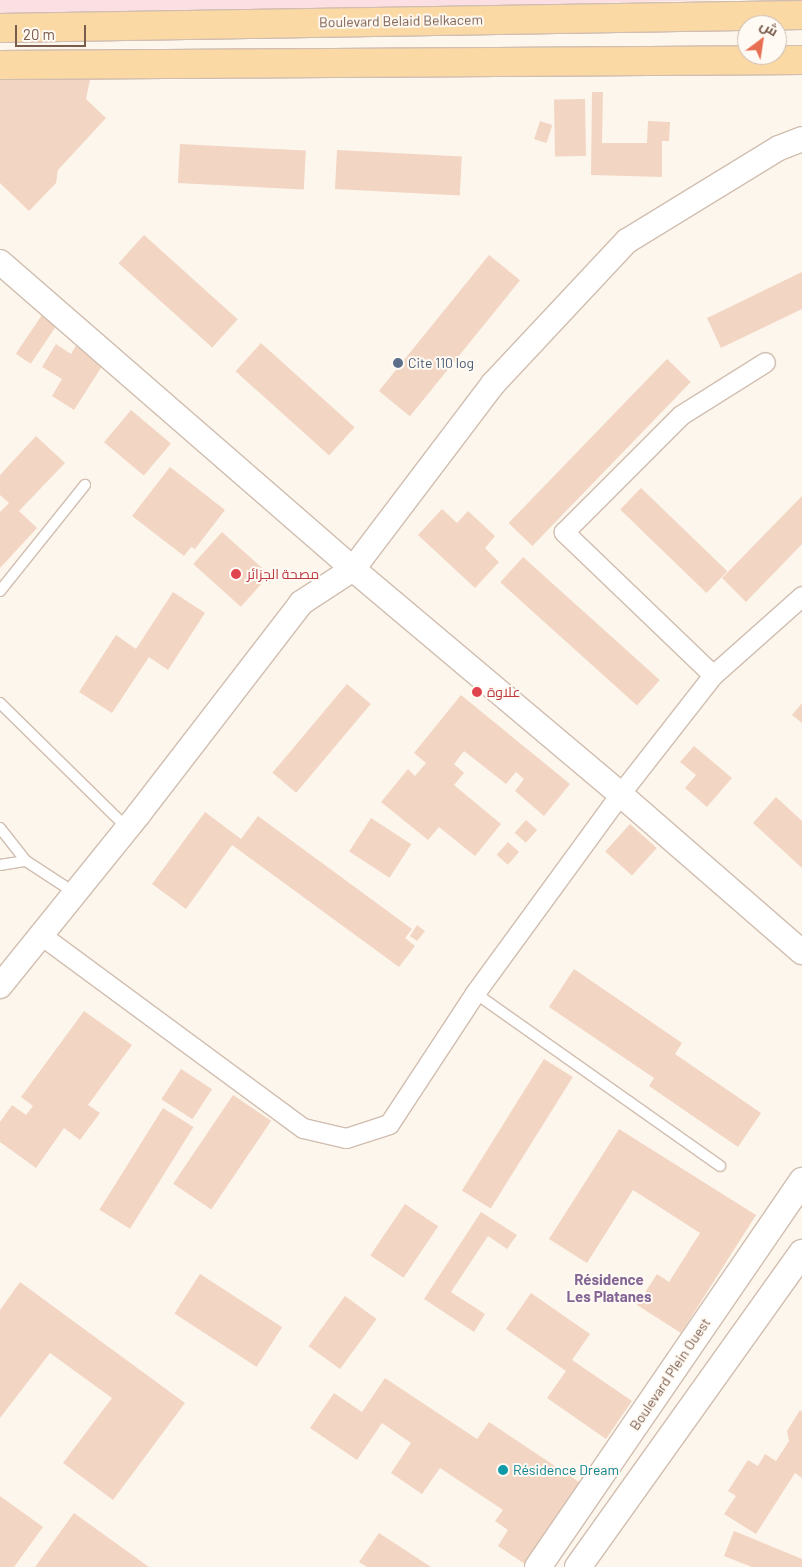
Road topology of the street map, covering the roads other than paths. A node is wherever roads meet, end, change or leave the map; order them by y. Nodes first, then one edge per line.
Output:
1 (802, 15) edge
2 (0, 28) edge
3 (802, 60) edge
4 (0, 65) edge
5 (802, 139) edge
6 (0, 262) edge
7 (765, 362) dead end
8 (85, 486) dead end
9 (354, 569) junction
10 (0, 591) edge
11 (802, 596) edge
12 (713, 675) junction
13 (0, 703) edge
14 (620, 794) junction
15 (0, 828) edge
16 (128, 828) junction
17 (26, 861) junction
18 (0, 865) edge
19 (75, 893) junction
20 (41, 935) junction
21 (802, 952) edge
22 (0, 986) edge
23 (475, 993) junction
24 (720, 1166) dead end
25 (802, 1181) edge
26 (802, 1253) edge
27 (538, 1567) edge
28 (578, 1567) edge

1 - 2 main road, Boulevard Belaid Belkacem
3 - 4 main road
5 - 9 street
6 - 9 street
7 - 12 street
8 - 10 lane
9 - 14 street
9 - 16 street
11 - 12 street
12 - 14 street
13 - 16 lane
14 - 21 street
14 - 23 street
15 - 17 lane
16 - 19 street
17 - 18 lane
17 - 19 lane
19 - 20 street
20 - 22 street
20 - 23 street
23 - 24 lane
25 - 27 main road, Boulevard Plein Ouest
26 - 28 main road

